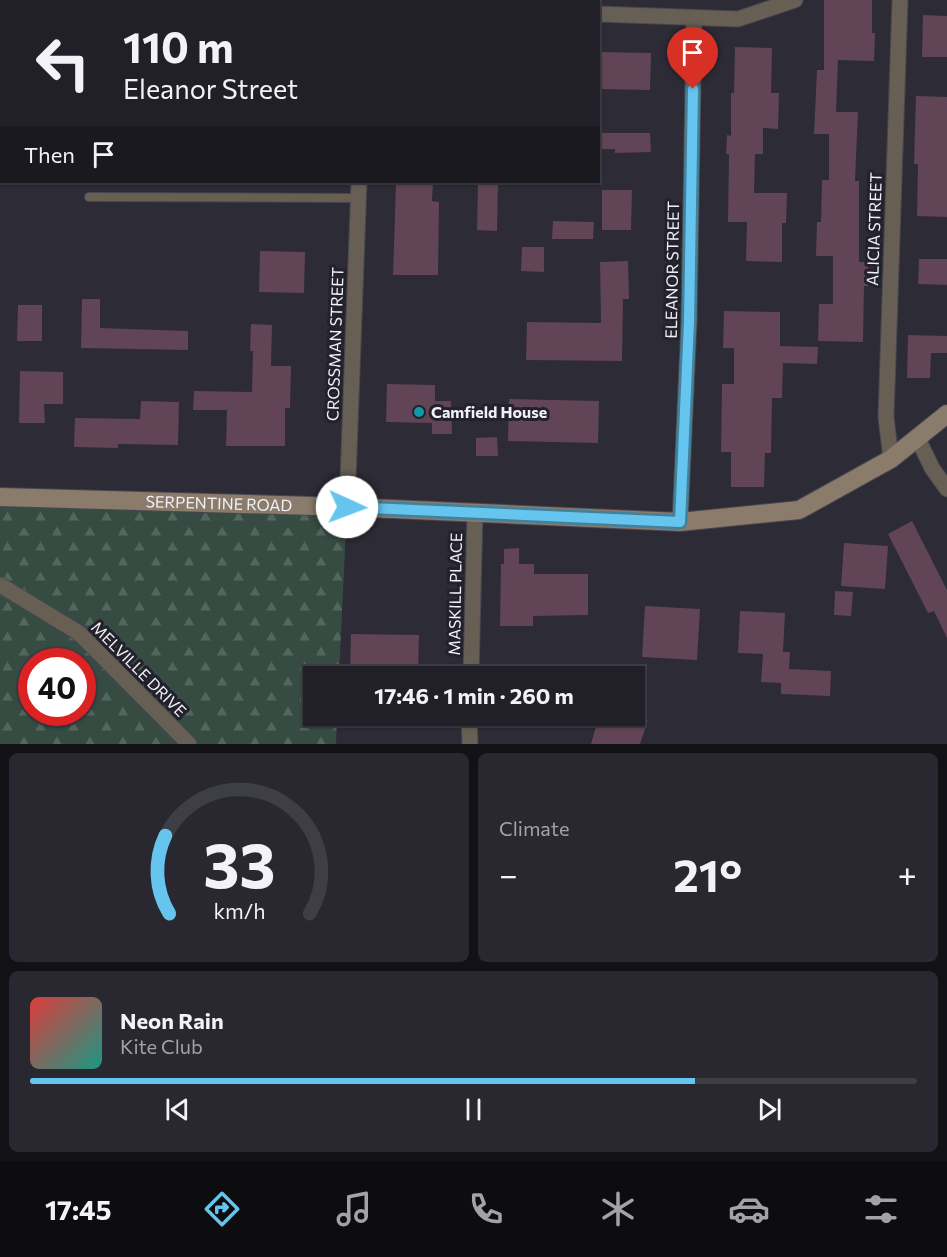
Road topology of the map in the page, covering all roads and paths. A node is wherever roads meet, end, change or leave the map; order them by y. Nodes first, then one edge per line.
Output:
1 (795, 0) edge
2 (900, 0) edge
3 (600, 14) edge
4 (694, 19) junction
5 (359, 183) edge
6 (89, 197) dead end
7 (358, 198) junction
8 (947, 414) edge
9 (917, 437) junction
10 (891, 459) junction
11 (947, 489) edge
12 (0, 497) edge
13 (347, 507) junction
14 (475, 512) junction
15 (680, 522) junction
16 (0, 585) edge
17 (471, 666) edge
18 (469, 726) edge
19 (189, 744) edge
20 (470, 744) edge

1 - 4 street
2 - 10 street, ALICIA STREET
3 - 4 street
4 - 15 street, ELEANOR STREET
5 - 7 street, CROSSMAN STREET
6 - 7 lane
7 - 13 street, CROSSMAN STREET
8 - 9 street, SERPENTINE ROAD
9 - 10 street, SERPENTINE ROAD
9 - 11 street
10 - 15 street, SERPENTINE ROAD
12 - 13 street, SERPENTINE ROAD
13 - 14 street, SERPENTINE ROAD
14 - 15 street, SERPENTINE ROAD
14 - 17 street, MASKILL PLACE
16 - 19 street, MELVILLE DRIVE
18 - 20 street

